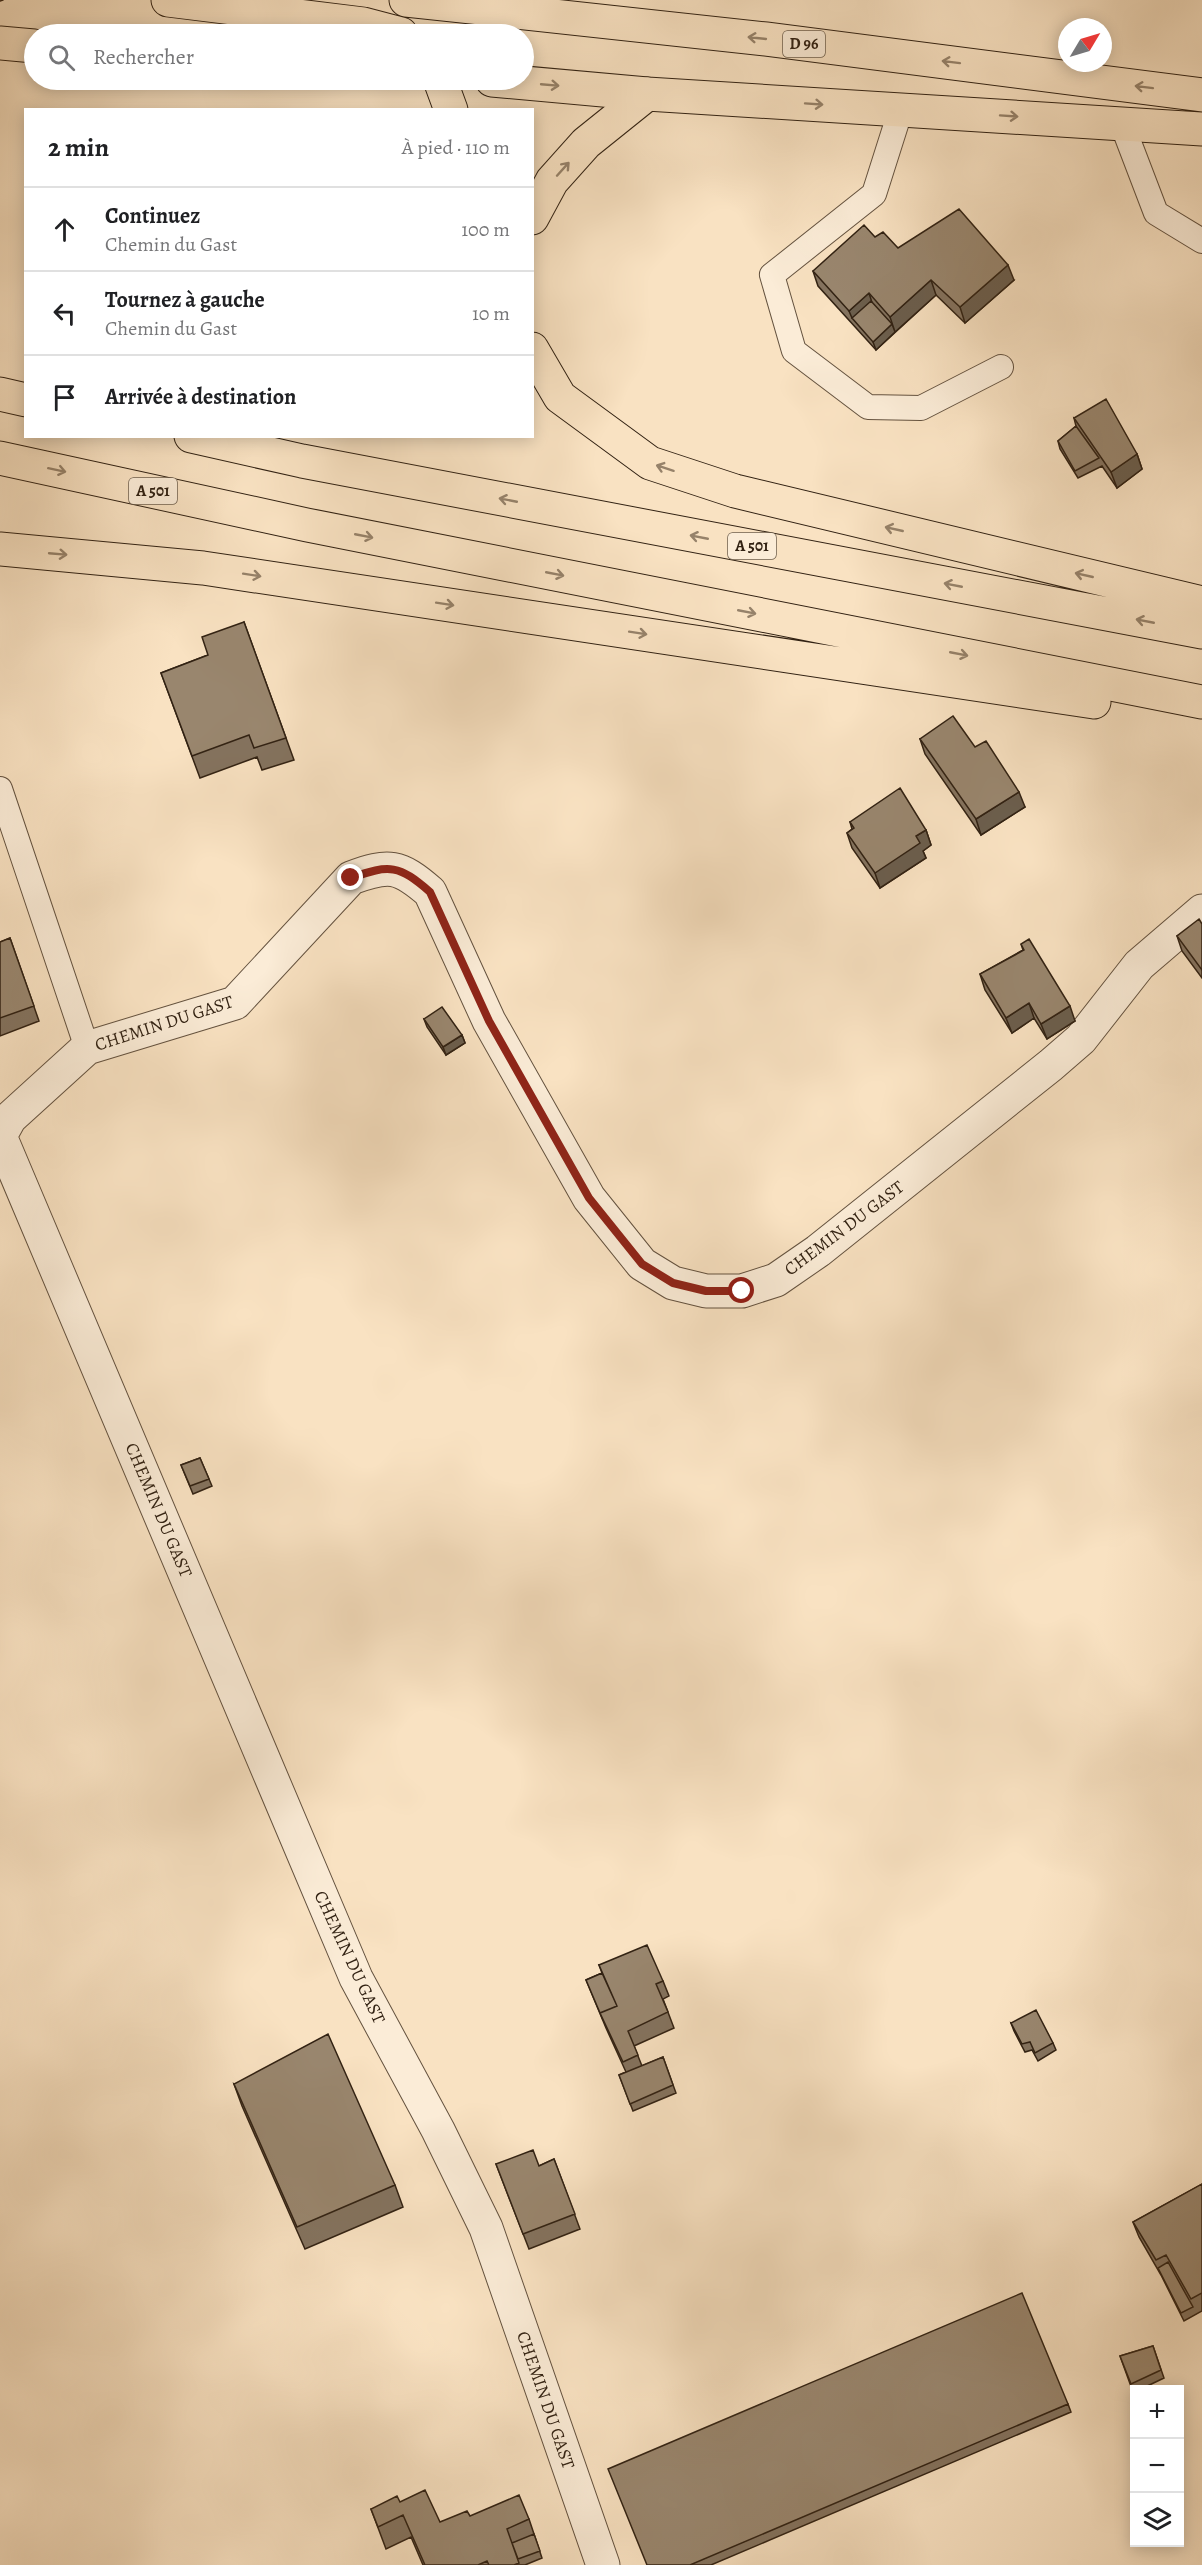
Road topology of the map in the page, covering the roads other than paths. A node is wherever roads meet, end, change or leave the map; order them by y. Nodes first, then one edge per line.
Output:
1 (168, 0) edge
2 (406, 0) edge
3 (363, 24) edge
4 (0, 43) edge
5 (24, 45) edge
6 (534, 84) edge
7 (444, 90) edge
8 (647, 94) junction
9 (1202, 95) edge
10 (450, 108) edge
11 (901, 110) junction
12 (1122, 124) junction
13 (1202, 129) edge
14 (534, 214) edge
15 (1202, 242) edge
16 (534, 352) edge
17 (1001, 367) dead end
18 (0, 394) edge
19 (24, 400) edge
20 (200, 438) edge
21 (0, 458) edge
22 (0, 549) edge
23 (1202, 603) edge
24 (1202, 632) edge
25 (1202, 702) edge
26 (1202, 718) edge
27 (0, 789) edge
28 (1202, 911) edge
29 (87, 1048) junction
30 (0, 1136) edge
31 (603, 2565) edge

1 - 3 main road
9 -> 2 main road, D 96
4 - 5 main road
6 -> 8 main road
7 - 10 main road
8 -> 11 main road
14 -> 8 main road
11 -> 12 main road
11 - 17 lane
12 - 13 main road
12 - 15 lane
23 -> 16 main road
18 - 19 main road
24 -> 20 main road, A 501
21 -> 25 main road, A 501
22 -> 26 main road
27 - 29 lane
28 - 29 street, CHEMIN DU GAST
29 - 30 street, CHEMIN DU GAST
30 - 31 street, CHEMIN DU GAST

